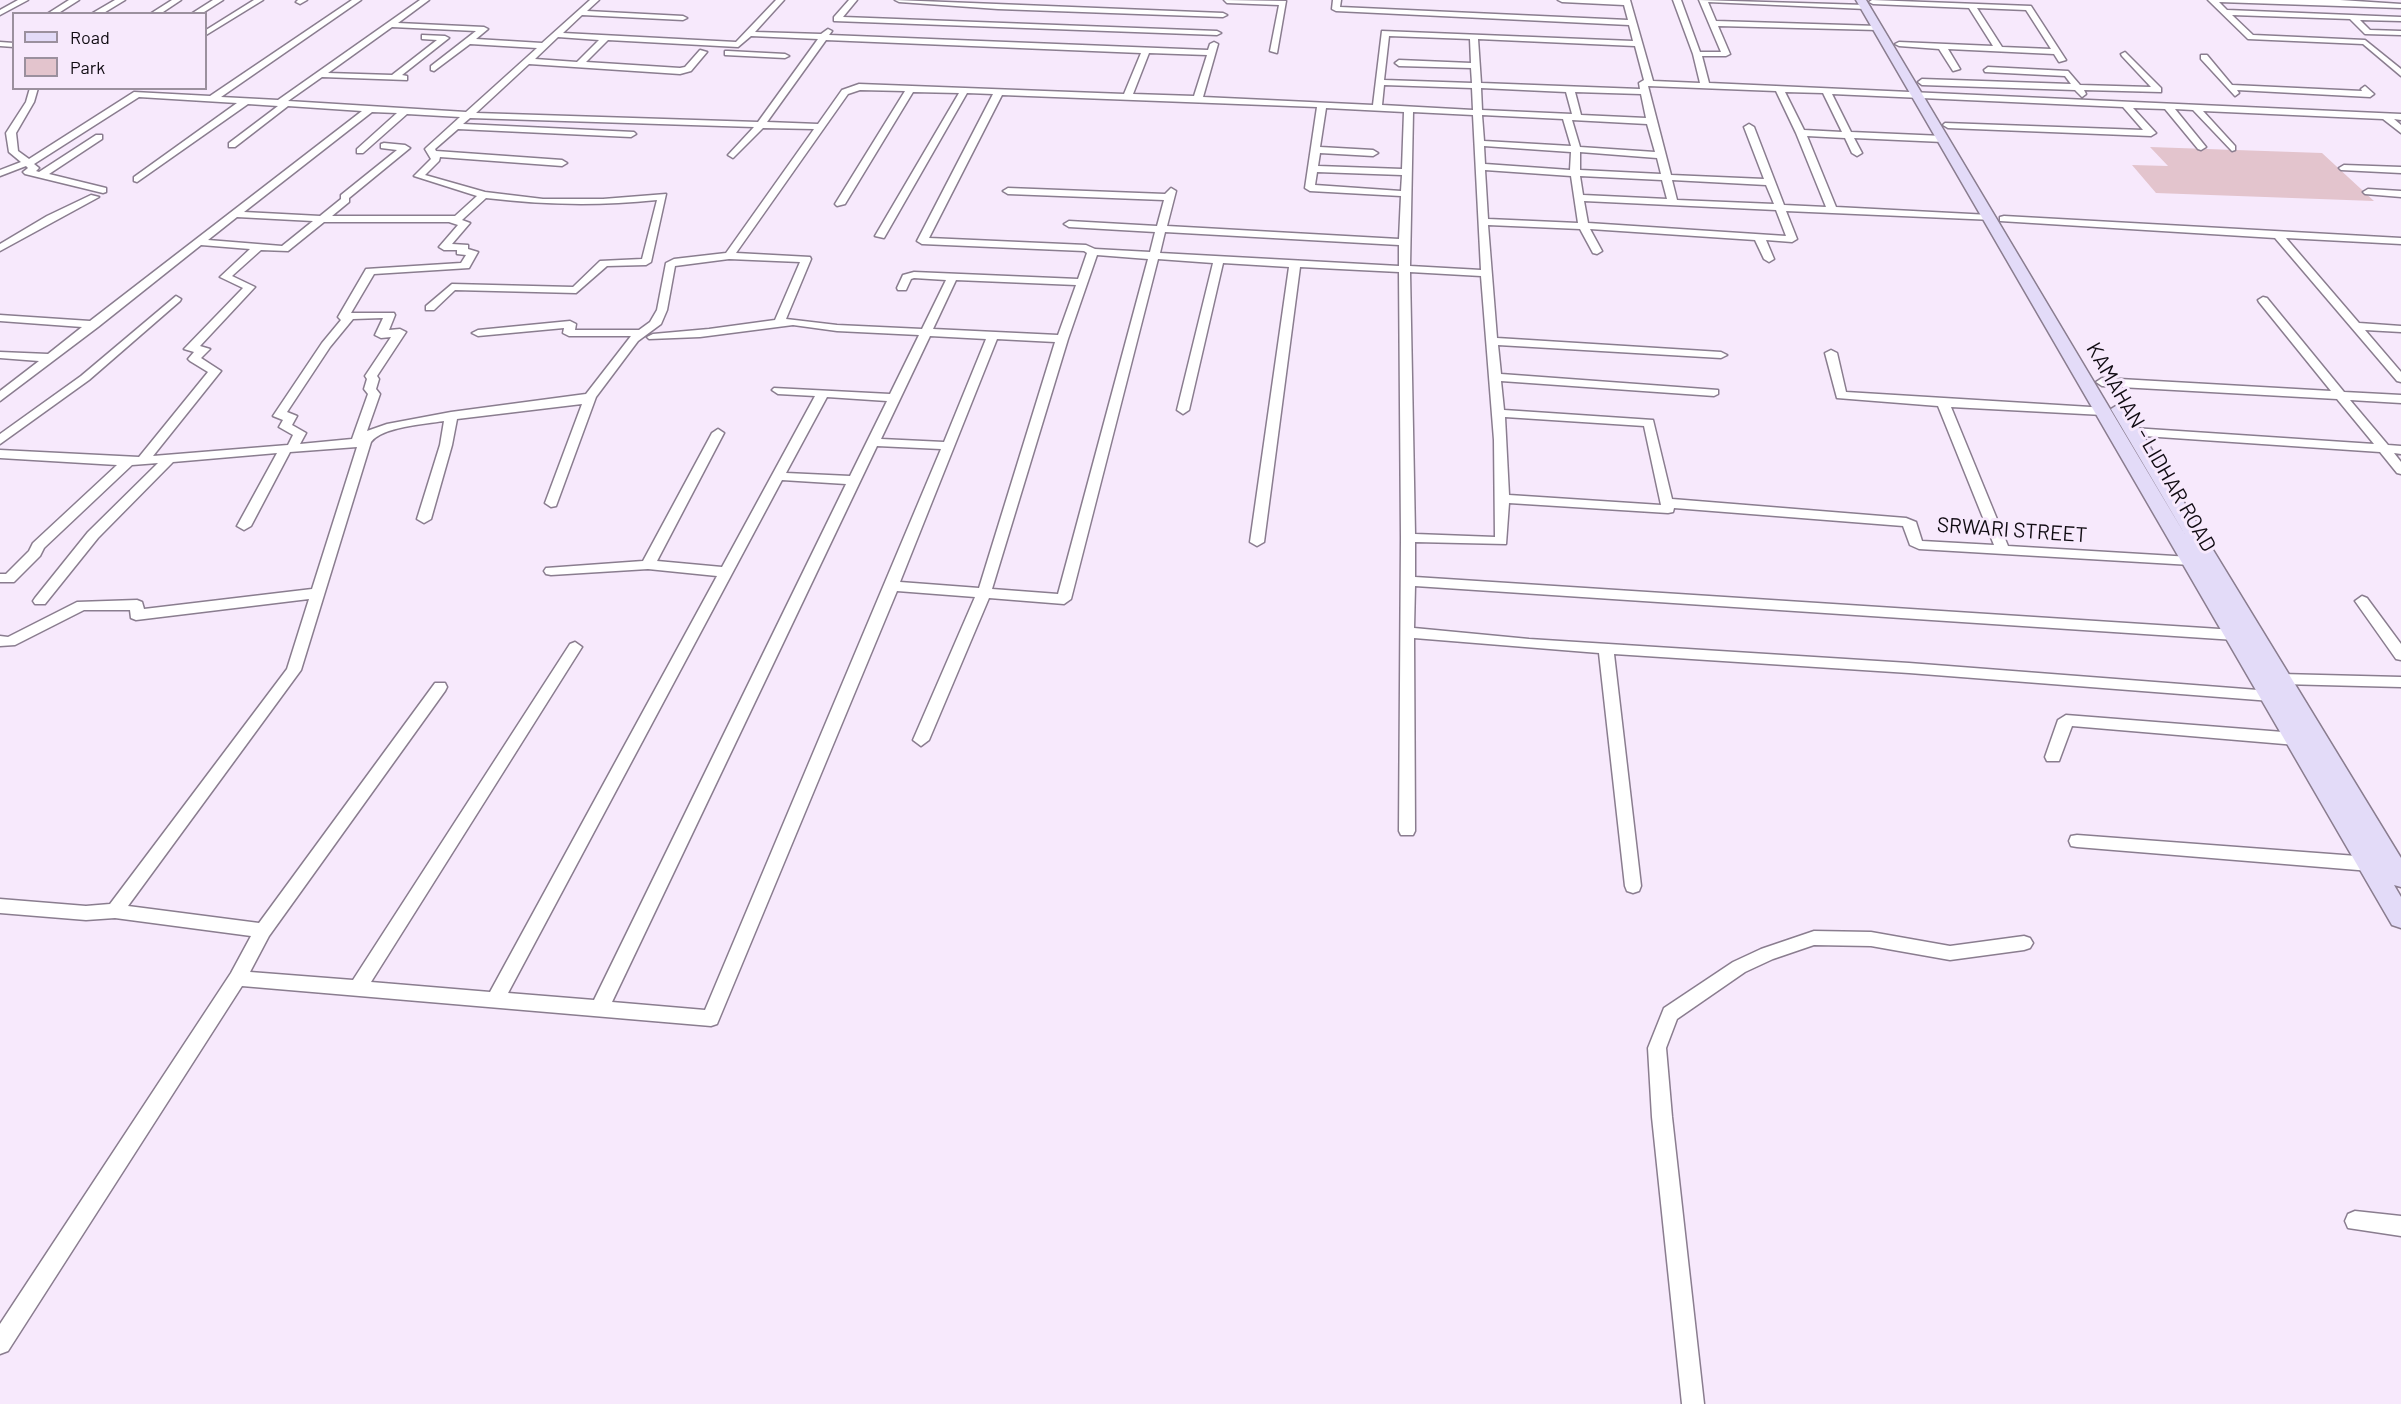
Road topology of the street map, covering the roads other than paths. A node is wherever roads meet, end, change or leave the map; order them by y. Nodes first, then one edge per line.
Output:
1 (24, 0) edge
2 (75, 0) edge
3 (121, 0) edge
4 (177, 0) edge
5 (219, 0) edge
6 (259, 0) edge
7 (357, 0) edge
8 (425, 0) edge
9 (595, 0) edge
10 (780, 0) edge
11 (853, 0) edge
12 (899, 0) edge
13 (1068, 0) edge
14 (1152, 0) edge
15 (1227, 0) edge
16 (1337, 0) edge
17 (1573, 0) edge
18 (1677, 0) edge
19 (1703, 0) edge
20 (2212, 0) edge
21 (1626, 1) edge
22 (2284, 1) edge
23 (1558, 2) edge
24 (1868, 2) edge
25 (2338, 2) edge
26 (999, 3) edge
27 (1972, 6) junction
28 (2401, 6) edge
29 (1063, 9) junction
30 (54, 12) edge
31 (99, 12) edge
32 (156, 12) edge
33 (198, 12) edge
34 (1147, 12) junction
35 (1388, 12) junction
36 (2226, 12) junction
37 (0, 13) edge
38 (580, 13) junction
39 (1223, 15) junction
40 (2351, 16) junction
41 (683, 18) dead end
42 (837, 19) junction
43 (2401, 19) edge
44 (1632, 23) junction
45 (1714, 23) junction
46 (392, 25) junction
47 (1054, 28) junction
48 (1878, 28) junction
49 (2241, 28) junction
50 (2333, 31) dead end
51 (2356, 31) dead end
52 (207, 32) edge
53 (1389, 32) junction
54 (2368, 32) junction
55 (479, 33) junction
56 (1218, 33) junction
57 (2401, 33) edge
58 (379, 34) junction
59 (751, 34) junction
60 (556, 36) junction
61 (1474, 36) junction
62 (824, 37) junction
63 (606, 38) junction
64 (469, 41) junction
65 (1638, 44) junction
66 (1899, 44) junction
67 (599, 45) junction
68 (545, 46) junction
69 (1942, 46) junction
70 (1046, 47) junction
71 (1999, 49) junction
72 (1146, 50) junction
73 (1274, 51) dead end
74 (704, 52) junction
75 (1212, 53) junction
76 (1697, 54) junction
77 (2126, 54) dead end
78 (785, 56) dead end
79 (2204, 57) dead end
80 (528, 61) junction
81 (1399, 63) dead end
82 (578, 65) junction
83 (1475, 66) junction
84 (434, 68) dead end
85 (1956, 69) dead end
86 (2399, 69) edge
87 (1988, 70) dead end
88 (323, 75) junction
89 (395, 77) junction
90 (408, 78) dead end
91 (1379, 82) junction
92 (1477, 85) junction
93 (1705, 86) junction
94 (1647, 87) junction
95 (2230, 87) junction
96 (911, 88) junction
97 (1570, 89) junction
98 (1779, 89) junction
99 (2079, 89) junction
100 (33, 90) edge
101 (965, 90) junction
102 (141, 91) edge
103 (1826, 91) junction
104 (1923, 91) junction
105 (999, 92) junction
106 (1127, 97) junction
107 (213, 98) junction
108 (1198, 99) junction
109 (247, 100) junction
110 (284, 102) junction
111 (2378, 102) dead end
112 (2089, 103) junction
113 (1322, 105) junction
114 (2126, 105) junction
115 (2168, 107) junction
116 (372, 108) junction
117 (1377, 108) junction
118 (1409, 109) junction
119 (2197, 109) junction
120 (406, 110) junction
121 (2251, 111) junction
122 (1478, 113) junction
123 (468, 114) junction
124 (2392, 115) edge
125 (1572, 117) junction
126 (1651, 121) junction
127 (455, 126) junction
128 (759, 126) junction
129 (1749, 126) dead end
130 (820, 127) junction
131 (2401, 130) edge
132 (1946, 132) junction
133 (1801, 133) junction
134 (631, 135) dead end
135 (1849, 135) junction
136 (99, 137) dead end
137 (1479, 143) junction
138 (231, 145) dead end
139 (384, 146) dead end
140 (2201, 147) dead end
141 (2232, 148) dead end
142 (1576, 149) junction
143 (360, 150) dead end
144 (1316, 150) junction
145 (1373, 153) dead end
146 (1857, 153) dead end
147 (433, 154) junction
148 (733, 155) dead end
149 (1661, 155) junction
150 (562, 162) dead end
151 (24, 163) junction
152 (1480, 167) junction
153 (2344, 168) dead end
154 (1313, 169) junction
155 (2401, 170) edge
156 (1408, 172) junction
157 (0, 173) edge
158 (1575, 173) junction
159 (40, 176) junction
160 (1666, 177) junction
161 (136, 179) dead end
162 (2358, 179) dead end
163 (2401, 181) edge
164 (1770, 182) junction
165 (1008, 191) dead end
166 (2368, 192) dead end
167 (1408, 194) junction
168 (2401, 194) edge
169 (484, 195) junction
170 (1579, 198) junction
171 (1673, 203) junction
172 (840, 204) dead end
173 (1782, 209) junction
174 (1832, 210) junction
175 (237, 214) junction
176 (322, 219) junction
177 (458, 219) junction
178 (1997, 219) junction
179 (1484, 222) junction
180 (1069, 224) dead end
181 (1583, 226) junction
182 (1162, 229) junction
183 (2278, 235) junction
184 (880, 236) dead end
185 (1759, 237) junction
186 (0, 238) edge
187 (14, 239) junction
188 (2401, 241) edge
189 (200, 242) junction
190 (1404, 242) junction
191 (259, 247) junction
192 (0, 248) edge
193 (1597, 250) dead end
194 (1093, 252) junction
195 (729, 256) junction
196 (1155, 256) junction
197 (1769, 259) dead end
198 (1219, 260) junction
199 (646, 262) junction
200 (675, 262) junction
201 (1295, 264) junction
202 (1404, 269) junction
203 (1486, 273) junction
204 (953, 276) junction
205 (1082, 282) junction
206 (902, 288) dead end
207 (176, 299) dead end
208 (2263, 300) dead end
209 (430, 308) dead end
210 (350, 316) junction
211 (0, 318) edge
212 (780, 320) junction
213 (94, 325) junction
214 (2355, 326) junction
215 (2401, 329) edge
216 (478, 333) dead end
217 (638, 333) junction
218 (927, 333) junction
219 (993, 336) junction
220 (653, 337) dead end
221 (1062, 339) junction
222 (1492, 341) junction
223 (1831, 353) dead end
224 (0, 355) edge
225 (1721, 355) dead end
226 (51, 358) junction
227 (1496, 377) junction
228 (2401, 379) edge
229 (2102, 382) junction
230 (778, 390) dead end
231 (1714, 392) dead end
232 (823, 393) junction
233 (0, 396) edge
234 (2344, 396) junction
235 (590, 397) junction
236 (896, 398) junction
237 (2401, 399) edge
238 (1943, 403) junction
239 (1183, 410) dead end
240 (2103, 411) junction
241 (1499, 413) junction
242 (451, 416) junction
243 (2133, 432) junction
244 (718, 433) dead end
245 (0, 440) edge
246 (361, 442) junction
247 (873, 442) junction
248 (949, 446) junction
249 (289, 448) junction
250 (2385, 449) junction
251 (2401, 450) edge
252 (0, 454) edge
253 (171, 458) junction
254 (143, 460) junction
255 (128, 462) junction
256 (2401, 470) edge
257 (778, 476) junction
258 (852, 480) junction
259 (1504, 499) junction
260 (551, 503) dead end
261 (1667, 503) junction
262 (424, 519) dead end
263 (244, 526) dead end
264 (1408, 538) junction
265 (1257, 542) dead end
266 (2003, 550) junction
267 (2191, 561) junction
268 (648, 565) junction
269 (551, 572) dead end
270 (727, 572) junction
271 (0, 578) edge
272 (1407, 581) junction
273 (892, 586) junction
274 (318, 593) junction
275 (984, 593) junction
276 (40, 601) dead end
277 (2362, 601) dead end
278 (1407, 632) junction
279 (2235, 635) junction
280 (0, 640) edge
281 (575, 647) dead end
282 (1606, 649) junction
283 (2401, 655) edge
284 (2281, 679) junction
285 (2401, 682) edge
286 (440, 687) dead end
287 (2271, 696) junction
288 (921, 740) dead end
289 (2296, 740) junction
290 (2053, 757) dead end
291 (1407, 831) dead end
292 (2077, 842) dead end
293 (2370, 864) junction
294 (2401, 878) edge
295 (1633, 886) dead end
296 (0, 906) edge
297 (115, 911) junction
298 (2401, 918) edge
299 (263, 931) junction
300 (2024, 943) dead end
301 (237, 978) junction
302 (357, 989) junction
303 (495, 1000) junction
304 (599, 1009) junction
305 (2355, 1221) dead end
306 (2401, 1226) edge
307 (0, 1343) edge
308 (1693, 1404) edge

1 - 37 street
2 - 30 street
3 - 31 street
4 - 32 street
5 - 33 street
6 - 52 street
7 - 107 street
8 - 46 street
9 - 38 street
10 - 59 street
11 - 42 street
12 - 26 street
13 - 29 street
14 - 34 street
15 - 39 street
15 - 73 street
16 - 35 street
17 - 21 street
17 - 23 street
18 - 76 street
19 - 24 street
19 - 45 street
20 - 22 street
20 - 36 street
21 - 44 street
22 - 25 street
24 - 27 street
24 - 48 main road, KAMAHAN - LIDHAR ROAD
24 - 66 main road, KAMAHAN - LIDHAR ROAD
25 - 28 street
26 - 29 street
27 - 71 street
27 - 71 street
29 - 34 street
29 - 47 street
34 - 39 street
35 - 44 street
35 - 53 street
36 - 40 street
36 - 49 street
38 - 41 street
38 - 60 street
39 - 56 street
40 - 43 street
40 - 54 street
42 - 47 street
42 - 62 street
44 - 65 street
45 - 48 street
45 - 76 street
46 - 55 street
46 - 58 street
47 - 56 street
47 - 70 street
48 - 104 main road, KAMAHAN - LIDHAR ROAD
49 - 50 street
49 - 86 street
51 - 54 street
53 - 61 street
53 - 91 street
54 - 57 street
55 - 60 street
55 - 64 street
56 - 75 street
58 - 88 street
58 - 89 street
59 - 62 street
59 - 63 street
60 - 63 street
60 - 68 street
61 - 65 street
61 - 83 street
62 - 70 street
62 - 128 street
63 - 67 street
64 - 68 street
64 - 84 street
65 - 94 street
66 - 69 street
66 - 104 main road, KAMAHAN - LIDHAR ROAD
67 - 74 street
67 - 82 street
68 - 80 street
69 - 71 street
69 - 85 street
70 - 72 street
72 - 75 street
72 - 106 street
74 - 78 street
74 - 82 street
75 - 108 street
76 - 93 street
77 - 99 street
79 - 95 street
80 - 82 street
80 - 123 street
81 - 83 street
83 - 92 street
87 - 99 street
88 - 89 street
88 - 110 street
89 - 90 street
91 - 92 street
91 - 117 street
92 - 97 street
92 - 122 street
93 - 94 street
93 - 98 street
94 - 97 street
94 - 126 street
95 - 111 street
95 - 121 street
96 - 101 street
96 - 130 street
96 - 172 street
97 - 125 street
98 - 103 street
98 - 133 street
99 - 104 street
99 - 112 street
100 - 151 street
101 - 105 street
101 - 184 street
102 - 107 street
102 - 151 street
103 - 104 street
103 - 135 street
104 - 112 street
104 - 132 main road, KAMAHAN - LIDHAR ROAD
105 - 106 street
105 - 194 street
106 - 108 street
107 - 109 street
108 - 113 street
109 - 110 street
109 - 161 street
110 - 116 street
110 - 138 street
112 - 114 street
113 - 117 street
113 - 144 street
114 - 115 street
114 - 132 street
115 - 119 street
115 - 140 street
116 - 120 street
116 - 175 street
117 - 118 street
118 - 122 street
118 - 156 street
119 - 121 street
119 - 141 street
120 - 123 street
120 - 143 street
121 - 124 street
122 - 125 street
122 - 137 street
123 - 127 street
123 - 128 street
124 - 131 street
125 - 126 street
125 - 142 street
126 - 149 street
127 - 134 street
127 - 147 street
128 - 130 street
128 - 148 street
129 - 164 street
130 - 195 street
132 - 135 street
132 - 178 main road, KAMAHAN - LIDHAR ROAD
133 - 135 street
133 - 174 street
135 - 146 street
136 - 159 street
137 - 142 street
137 - 152 street
139 - 176 street
142 - 149 street
142 - 158 street
144 - 145 street
144 - 154 street
147 - 150 street
147 - 169 street
149 - 160 street
151 - 157 street
151 - 159 street
152 - 158 street
152 - 179 street
153 - 155 street
154 - 156 street
154 - 167 street
156 - 167 street
158 - 160 street
158 - 170 street
159 - 187 street
160 - 164 street
160 - 171 street
162 - 163 street
164 - 173 street
165 - 182 street
166 - 168 street
167 - 190 street
169 - 177 street
169 - 199 street
170 - 171 street
170 - 181 street
171 - 173 street
173 - 174 street
173 - 185 street
174 - 178 street
175 - 176 street
175 - 189 street
176 - 177 street
176 - 191 street
177 - 210 street
178 - 183 street
178 - 229 main road, KAMAHAN - LIDHAR ROAD
178 - 240 main road, KAMAHAN - LIDHAR ROAD
179 - 181 street
179 - 203 street
180 - 182 street
181 - 185 street
181 - 193 street
182 - 190 street
182 - 196 street
183 - 188 street
183 - 214 street
185 - 197 street
186 - 187 street
187 - 192 street
189 - 191 street
189 - 213 street
190 - 202 street
191 - 254 street
194 - 196 street
194 - 205 street
195 - 200 street
195 - 212 street
196 - 198 street
196 - 275 street
198 - 201 street
198 - 239 street
199 - 200 street
199 - 209 street
200 - 217 street
201 - 202 street
201 - 265 street
202 - 203 street
202 - 264 street
203 - 222 street
204 - 205 street
204 - 206 street
204 - 218 street
205 - 221 street
207 - 245 street
208 - 234 street
210 - 246 street
210 - 249 street
211 - 213 street
212 - 218 street
212 - 220 street
213 - 226 street
214 - 215 street
214 - 228 street
216 - 217 street
217 - 235 street
218 - 219 street
218 - 236 street
219 - 221 street
219 - 248 street
221 - 275 street
222 - 225 street
222 - 227 street
223 - 238 street
224 - 226 street
226 - 233 street
227 - 231 street
227 - 241 street
229 - 234 street
229 - 243 main road, KAMAHAN - LIDHAR ROAD
230 - 232 street
232 - 236 street
232 - 257 street
234 - 237 street
234 - 250 street
235 - 242 street
235 - 260 street
236 - 247 street
238 - 240 street
238 - 266 street
240 - 267 main road, KAMAHAN - LIDHAR ROAD
241 - 259 street
241 - 261 street
242 - 246 street
242 - 262 street
243 - 250 street
243 - 284 main road, KAMAHAN - LIDHAR ROAD
244 - 268 street
246 - 249 street
246 - 274 street
247 - 248 street
247 - 258 street
248 - 273 street
249 - 253 street
249 - 263 street
250 - 251 street
250 - 256 street
252 - 255 street
253 - 254 street
253 - 276 street
254 - 255 street
255 - 271 street
257 - 258 street
257 - 270 street
258 - 304 street
259 - 261 street
259 - 264 street
261 - 266 street, SRWARI STREET
264 - 272 street
266 - 267 street, SRWARI STREET
267 - 279 main road, KAMAHAN - LIDHAR ROAD
268 - 269 street
268 - 270 street
270 - 303 street
272 - 278 street
272 - 279 street
273 - 275 street
273 - 304 street
274 - 280 street
274 - 297 street
275 - 288 street
277 - 283 street
278 - 282 street
278 - 291 street
279 - 287 main road, KAMAHAN - LIDHAR ROAD
281 - 302 street
282 - 287 street
282 - 295 street
284 - 285 street
284 - 294 main road, KAMAHAN - LIDHAR ROAD
286 - 299 street
287 - 289 main road, KAMAHAN - LIDHAR ROAD
289 - 290 street
289 - 293 main road, KAMAHAN - LIDHAR ROAD
292 - 293 street
293 - 298 main road, KAMAHAN - LIDHAR ROAD
296 - 297 street
297 - 299 street
299 - 301 street
300 - 308 street
301 - 302 street
301 - 307 street
302 - 303 street
303 - 304 street
305 - 306 street

